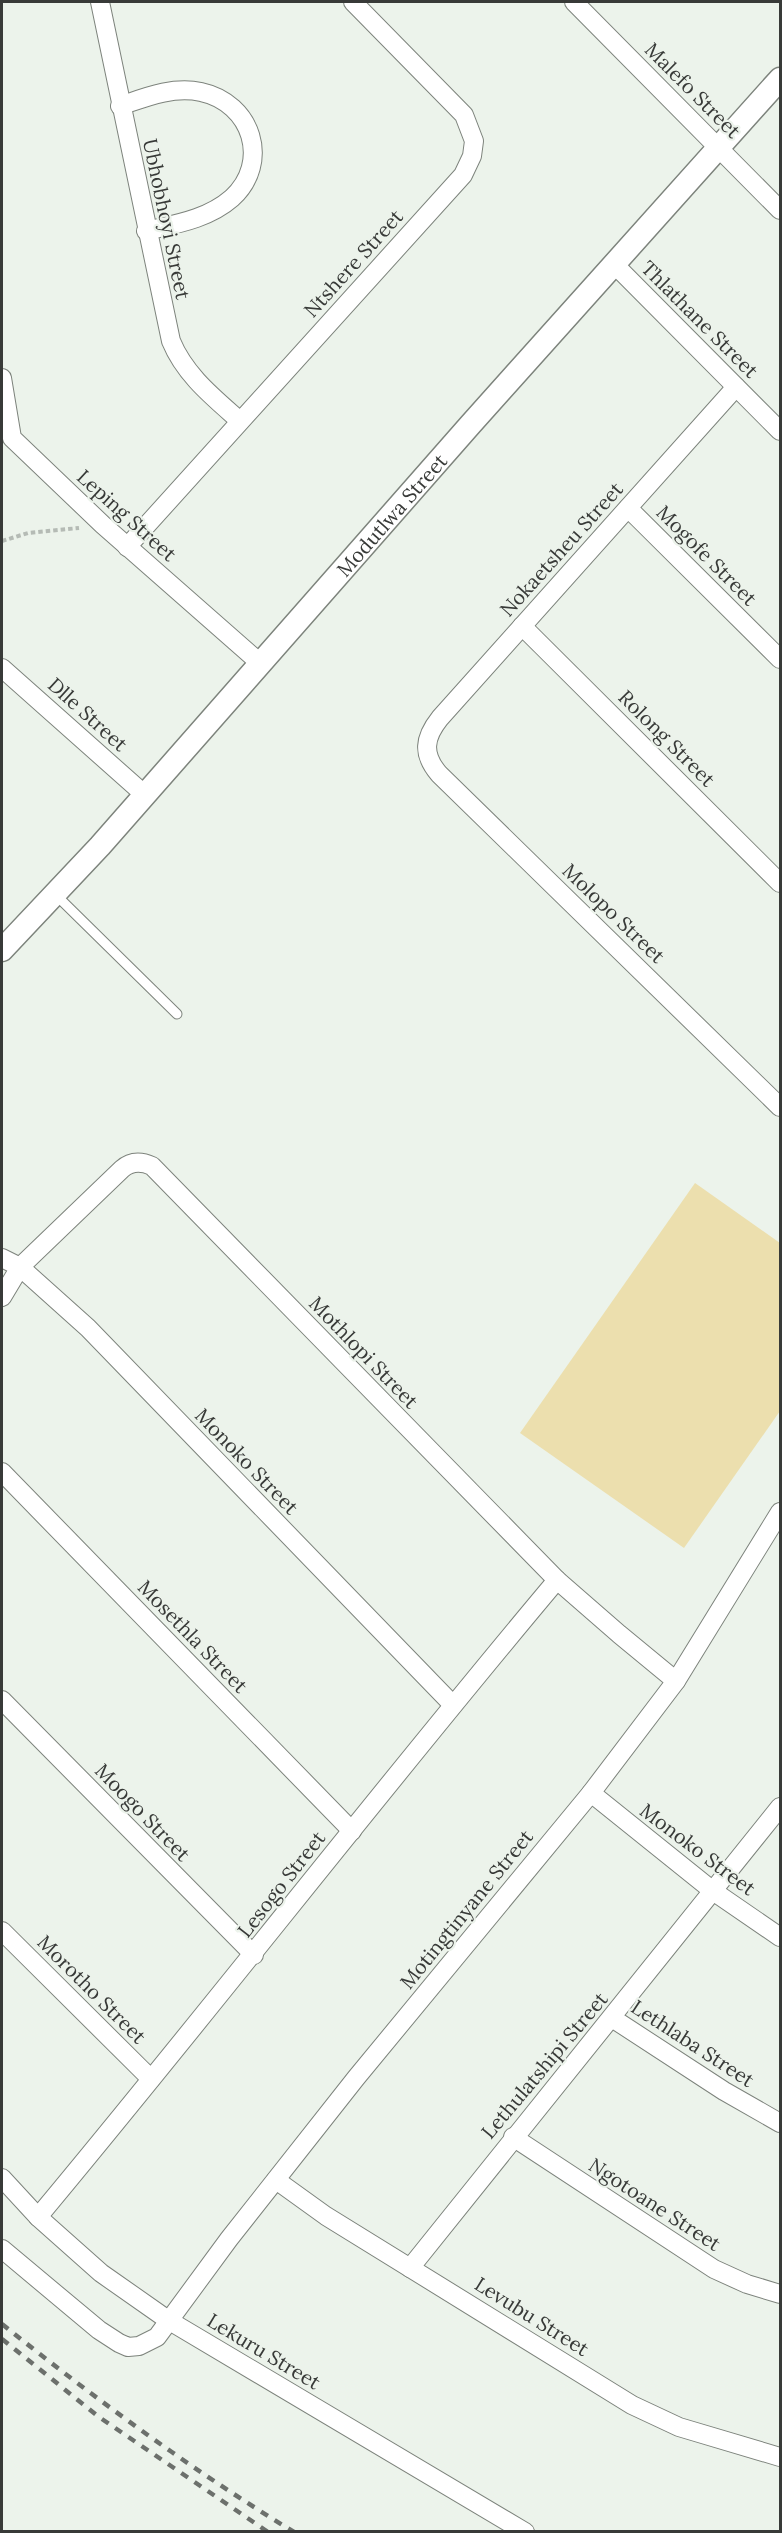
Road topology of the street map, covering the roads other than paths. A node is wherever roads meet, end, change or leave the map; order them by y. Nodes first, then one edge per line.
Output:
1 (100, 2) edge
2 (352, 2) edge
3 (574, 2) edge
4 (780, 80) edge
5 (120, 106) junction
6 (719, 148) junction
7 (780, 210) edge
8 (146, 231) junction
9 (614, 264) junction
10 (2, 378) edge
11 (736, 387) junction
12 (240, 421) junction
13 (780, 430) edge
14 (7, 443) edge
15 (627, 508) junction
16 (127, 547) junction
17 (522, 626) junction
18 (780, 659) edge
19 (260, 663) junction
20 (2, 668) edge
21 (426, 745) joint
22 (145, 795) junction
23 (780, 883) edge
24 (54, 893) junction
25 (2, 950) edge
26 (177, 1014) dead end
27 (780, 1107) edge
28 (2, 1258) edge
29 (20, 1267) junction
30 (2, 1297) edge
31 (2, 1472) edge
32 (780, 1512) edge
33 (557, 1580) junction
34 (676, 1681) junction
35 (2, 1700) edge
36 (453, 1705) junction
37 (591, 1793) junction
38 (780, 1807) edge
39 (352, 1831) junction
40 (713, 1891) junction
41 (2, 1931) edge
42 (780, 1937) edge
43 (254, 1955) junction
44 (612, 2018) junction
45 (151, 2079) junction
46 (780, 2123) edge
47 (513, 2137) junction
48 (2, 2178) edge
49 (276, 2180) junction
50 (38, 2217) junction
51 (2, 2249) edge
52 (410, 2268) junction
53 (780, 2294) edge
54 (168, 2320) junction
55 (780, 2457) edge
56 (525, 2532) edge

1 - 5 street, Ubhobhoyi Street
2 - 12 street, Ntshere Street
3 - 6 street, Malefo Street
4 - 6 street, Modutlwa Street
5 - 8 street, Ubhobhoyi Street
5 - 8 street
6 - 7 street, Malefo Street
6 - 9 street, Modutlwa Street
8 - 12 street, Ubhobhoyi Street
9 - 11 street, Thlathane Street
9 - 19 street, Modutlwa Street
10 - 14 street, Leping Street
11 - 13 street, Thlathane Street
11 - 15 street, Nokaetsheu Street
12 - 16 street, Ntshere Street
14 - 16 street, Leping Street
15 - 17 street, Nokaetsheu Street
15 - 18 street, Mogofe Street
16 - 19 street, Leping Street
17 - 21 street, Nokaetsheu Street
17 - 23 street, Rolong Street
19 - 22 street, Modutlwa Street
20 - 22 street, Dlle Street
21 - 27 street, Molopo Street
22 - 24 street, Modutlwa Street
24 - 25 street, Modutlwa Street
24 - 26 lane
28 - 29 street, Monoko Street
29 - 30 street, Mothlopi Street
29 - 33 street, Mothlopi Street
29 - 36 street, Monoko Street
31 - 39 street, Mosethla Street
32 - 34 street, Motingtinyane Street
33 - 34 street, Mothlopi Street
33 - 36 street, Lesogo Street
34 - 37 street, Motingtinyane Street
35 - 43 street, Moogo Street
36 - 39 street, Lesogo Street
37 - 40 street, Monoko Street
37 - 49 street, Motingtinyane Street
38 - 40 street, Lethulatshipi Street
39 - 43 street, Lesogo Street
40 - 42 street, Monoko Street
40 - 44 street, Lethulatshipi Street
41 - 45 street, Morotho Street
43 - 45 street, Lesogo Street
44 - 46 street, Lethlaba Street
44 - 47 street, Lethulatshipi Street
45 - 50 street, Lesogo Street
47 - 52 street, Lethulatshipi Street
47 - 53 street, Ngotoane Street
48 - 50 street, Lekuru Street
49 - 52 street, Levubu Street
49 - 54 street, Motingtinyane Street
50 - 54 street, Lekuru Street
51 - 54 street
52 - 55 street, Levubu Street
54 - 56 street, Lekuru Street

